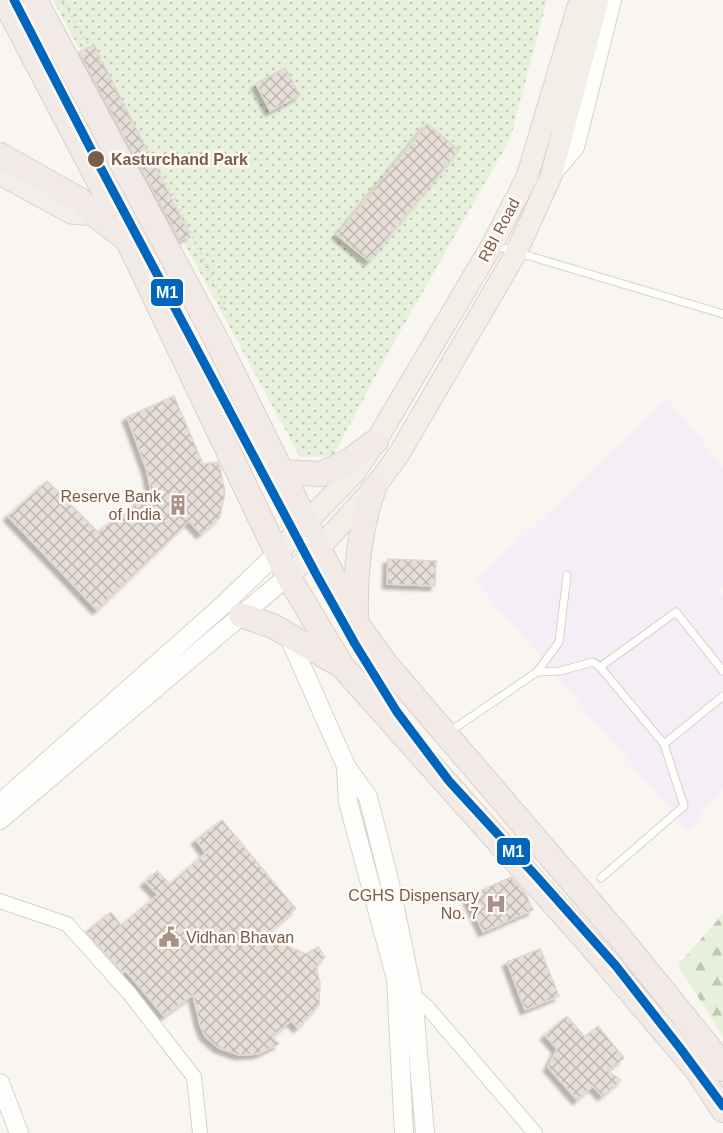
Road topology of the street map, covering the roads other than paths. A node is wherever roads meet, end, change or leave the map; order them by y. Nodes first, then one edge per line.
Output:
1 (4, 0) edge
2 (35, 0) edge
3 (580, 0) edge
4 (598, 0) edge
5 (612, 0) edge
6 (0, 140) edge
7 (0, 155) edge
8 (0, 174) edge
9 (52, 176) junction
10 (550, 177) junction
11 (140, 198) junction
12 (100, 205) junction
13 (492, 245) junction
14 (516, 253) junction
15 (723, 315) edge
16 (376, 441) junction
17 (282, 472) junction
18 (374, 488) junction
19 (306, 522) junction
20 (318, 549) junction
21 (276, 553) junction
22 (567, 575) dead end
23 (288, 576) junction
24 (241, 615) junction
25 (356, 623) junction
26 (288, 635) junction
27 (342, 666) junction
28 (600, 668) junction
29 (723, 671) edge
30 (537, 672) junction
31 (723, 696) edge
32 (446, 734) junction
33 (664, 744) junction
34 (346, 766) junction
35 (0, 803) edge
36 (0, 820) edge
37 (601, 878) dead end
38 (0, 901) edge
39 (396, 979) junction
40 (413, 995) junction
41 (708, 1056) edge
42 (0, 1083) edge
43 (723, 1110) edge
44 (19, 1133) edge
45 (200, 1133) edge
46 (404, 1133) edge
47 (425, 1133) edge
48 (535, 1133) edge

1 - 12 highway
2 - 11 highway
3 - 13 main road, RBI Road
4 - 10 main road
5 - 10 street
6 - 9 highway
7 - 9 highway
8 - 12 main road
9 - 12 highway
10 - 14 main road
11 - 12 highway
11 - 17 highway
12 - 21 highway
13 - 14 lane
13 - 16 main road, RBI Road
14 - 15 lane
14 - 18 main road
16 - 17 highway
16 - 19 main road, RBI Road
17 - 19 highway
18 - 20 main road
18 - 25 highway
19 - 20 highway
19 - 21 main road, RBI Road
20 - 23 main road
20 - 25 highway
21 - 23 highway
21 - 35 street
22 - 30 lane
23 - 24 street
23 - 27 highway
24 - 26 highway
24 - 36 street
25 - 32 highway
26 - 27 highway
26 - 34 street
27 - 41 highway
28 - 29 lane
28 - 30 lane
28 - 33 lane
30 - 32 lane
31 - 33 lane
32 - 41 highway
33 - 37 lane
34 - 39 street
34 - 40 street
38 - 45 street
39 - 40 street
39 - 46 street
40 - 47 street
40 - 48 street
41 - 43 highway
42 - 44 street

